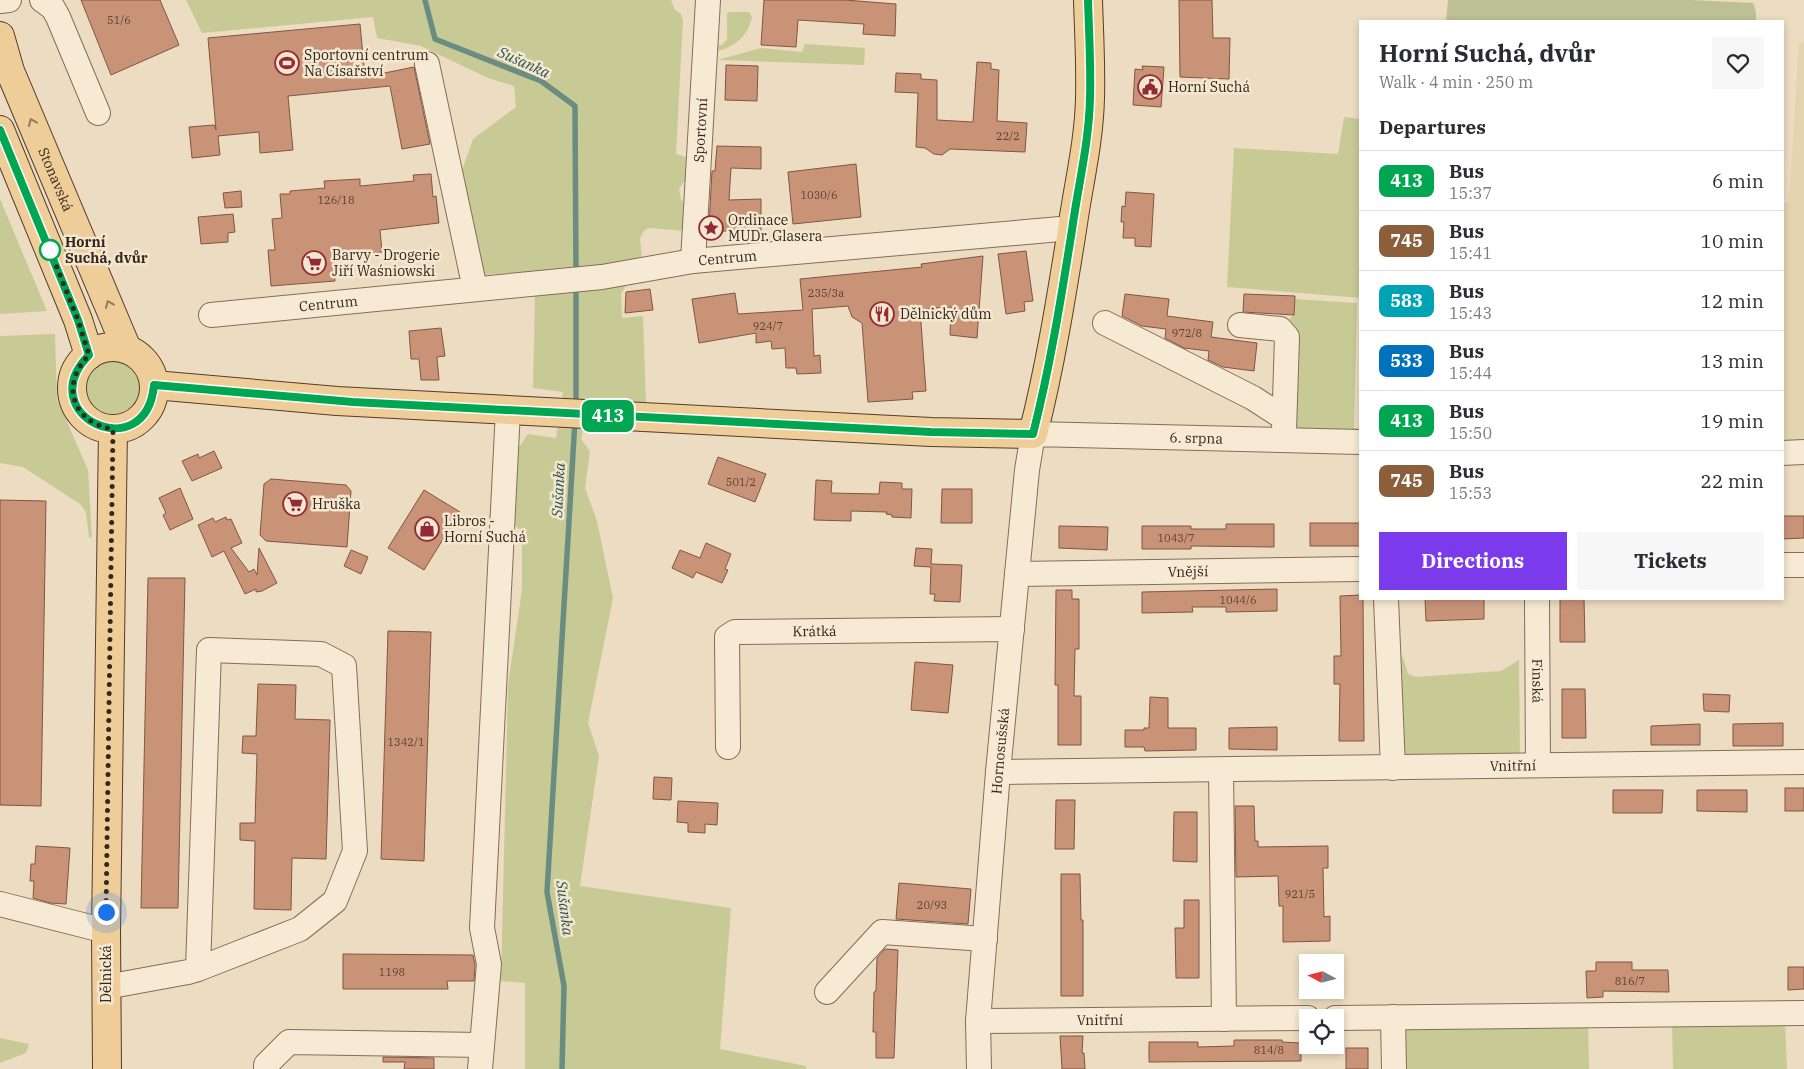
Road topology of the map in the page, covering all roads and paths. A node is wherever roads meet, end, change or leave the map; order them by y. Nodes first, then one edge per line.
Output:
1 (9, 0) edge
2 (708, 0) edge
3 (1088, 0) edge
4 (0, 1) edge
5 (46, 1) edge
6 (0, 36) edge
7 (427, 64) dead end
8 (98, 113) dead end
9 (0, 130) edge
10 (1072, 228) junction
11 (693, 261) junction
12 (475, 289) junction
13 (211, 314) dead end
14 (1105, 323) dead end
15 (1240, 324) dead end
16 (127, 350) junction
17 (89, 355) junction
18 (154, 385) junction
19 (508, 410) junction
20 (113, 429) junction
21 (1284, 429) junction
22 (1033, 434) junction
23 (1359, 442) edge
24 (1804, 452) edge
25 (1784, 453) edge
26 (1784, 565) edge
27 (1804, 565) edge
28 (1359, 569) edge
29 (1017, 574) junction
30 (1386, 600) edge
31 (1537, 600) edge
32 (1012, 629) junction
33 (728, 747) dead end
34 (1804, 762) edge
35 (1538, 765) junction
36 (1393, 768) junction
37 (1221, 770) junction
38 (998, 772) junction
39 (0, 904) edge
40 (106, 931) junction
41 (985, 939) junction
42 (198, 969) junction
43 (106, 987) junction
44 (827, 992) dead end
45 (1804, 1013) edge
46 (1393, 1017) junction
47 (1299, 1018) edge
48 (1344, 1018) edge
49 (1224, 1019) junction
50 (978, 1021) junction
51 (482, 1045) junction
52 (107, 1069) edge
53 (266, 1069) edge
54 (480, 1069) edge
55 (979, 1069) edge
56 (1394, 1069) edge

1 - 4 street
2 - 11 street, Sportovní
3 - 10 main road
5 - 8 street
16 -> 6 main road, Stonavská
7 - 12 street
9 - 17 main road
10 - 11 street, Centrum
10 - 22 main road
11 - 12 street, Centrum
12 - 13 street, Centrum
14 - 21 street
15 - 21 street
16 - 17 main road
16 - 18 main road
17 - 20 main road
18 - 19 main road
18 - 20 main road
19 - 22 main road
19 - 51 street
20 - 40 main road, Dělnická
21 - 22 street, 6. srpna
21 - 23 street, 6. srpna
22 - 29 street, Hornosušská
24 - 25 street
26 - 27 street
28 - 29 street, Vnější
29 - 32 street, Hornosušská
30 - 36 street
31 - 35 street, Finská
32 - 33 street, Krátká
32 - 38 street, Hornosušská
34 - 35 street, Vnitřní
35 - 36 street, Vnitřní
36 - 37 street, Vnitřní
37 - 38 street, Vnitřní
37 - 49 street
38 - 41 street, Hornosušská
39 - 40 street
40 - 43 main road, Dělnická
41 - 44 street
41 - 50 street, Hornosušská
42 - 42 street
42 - 43 street
43 - 52 main road, Dělnická
45 - 46 street
46 - 48 street
46 - 56 street
47 - 49 street, Vnitřní
49 - 50 street, Vnitřní
50 - 55 street, Hornosušská
51 - 53 street
51 - 54 street

